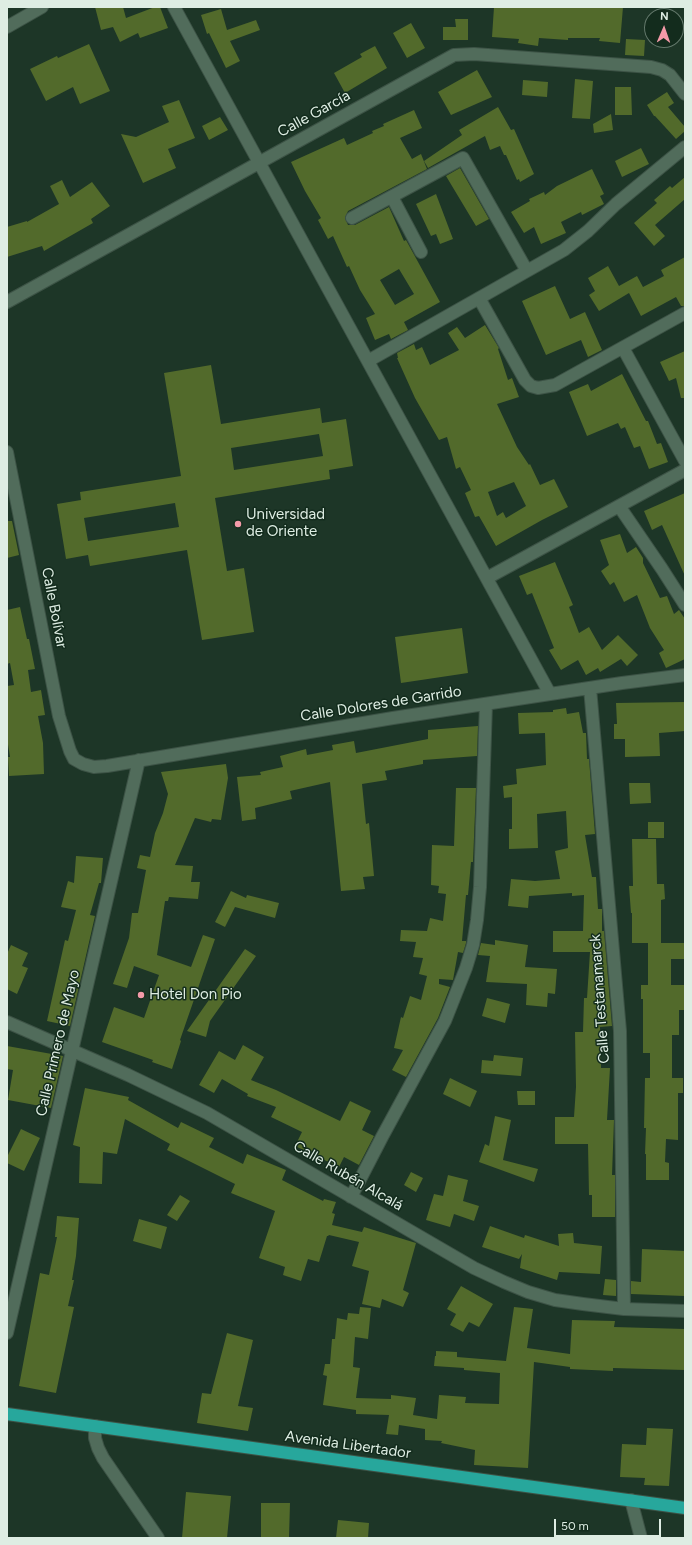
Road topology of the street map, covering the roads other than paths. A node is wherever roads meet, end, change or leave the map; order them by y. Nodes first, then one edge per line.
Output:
1 (42, 7) edge
2 (174, 7) edge
3 (7, 26) edge
4 (685, 94) edge
5 (685, 148) edge
6 (259, 162) junction
7 (392, 197) junction
8 (352, 218) dead end
9 (421, 252) dead end
10 (527, 271) junction
11 (479, 298) junction
12 (7, 302) edge
13 (685, 313) edge
14 (623, 348) junction
15 (368, 360) junction
16 (7, 452) edge
17 (685, 461) edge
18 (685, 470) edge
19 (619, 506) junction
20 (486, 578) junction
21 (685, 605) edge
22 (685, 675) edge
23 (590, 688) junction
24 (550, 694) junction
25 (486, 704) junction
26 (139, 760) junction
27 (83, 764) joint
28 (7, 1022) edge
29 (72, 1051) junction
30 (351, 1197) junction
31 (624, 1309) junction
32 (685, 1312) edge
33 (7, 1333) edge
34 (7, 1414) edge
35 (95, 1426) junction
36 (631, 1500) junction
37 (685, 1508) edge
38 (158, 1538) edge
39 (641, 1538) edge

1 - 3 street
2 - 6 street
4 - 6 street, Calle García
5 - 10 street
6 - 12 street, Calle García
6 - 15 street
7 - 8 street
7 - 9 street
7 - 10 street
10 - 11 street
11 - 14 street
11 - 15 street
13 - 14 street
14 - 17 street
15 - 20 street
16 - 27 street, Calle Bolívar
18 - 19 street
19 - 20 street
19 - 21 street
20 - 24 street
22 - 23 street, Calle Dolores de Garrido
23 - 24 street, Calle Dolores de Garrido
23 - 31 street, Calle Testanamarck
24 - 25 street, Calle Dolores de Garrido
25 - 26 street, Calle Dolores de Garrido
25 - 30 street
26 - 27 street, Calle Dolores de Garrido
26 - 29 street, Calle Primero de Mayo
28 - 29 street, Calle Rubén Alcalá
29 - 30 street, Calle Rubén Alcalá
29 - 33 street, Calle Primero de Mayo
30 - 31 street, Calle Rubén Alcalá
31 - 32 street, Calle Rubén Alcalá
34 - 35 highway, Avenida Libertador
35 - 36 highway, Avenida Libertador
35 - 38 street
36 - 37 highway, Avenida Libertador
36 - 39 street

